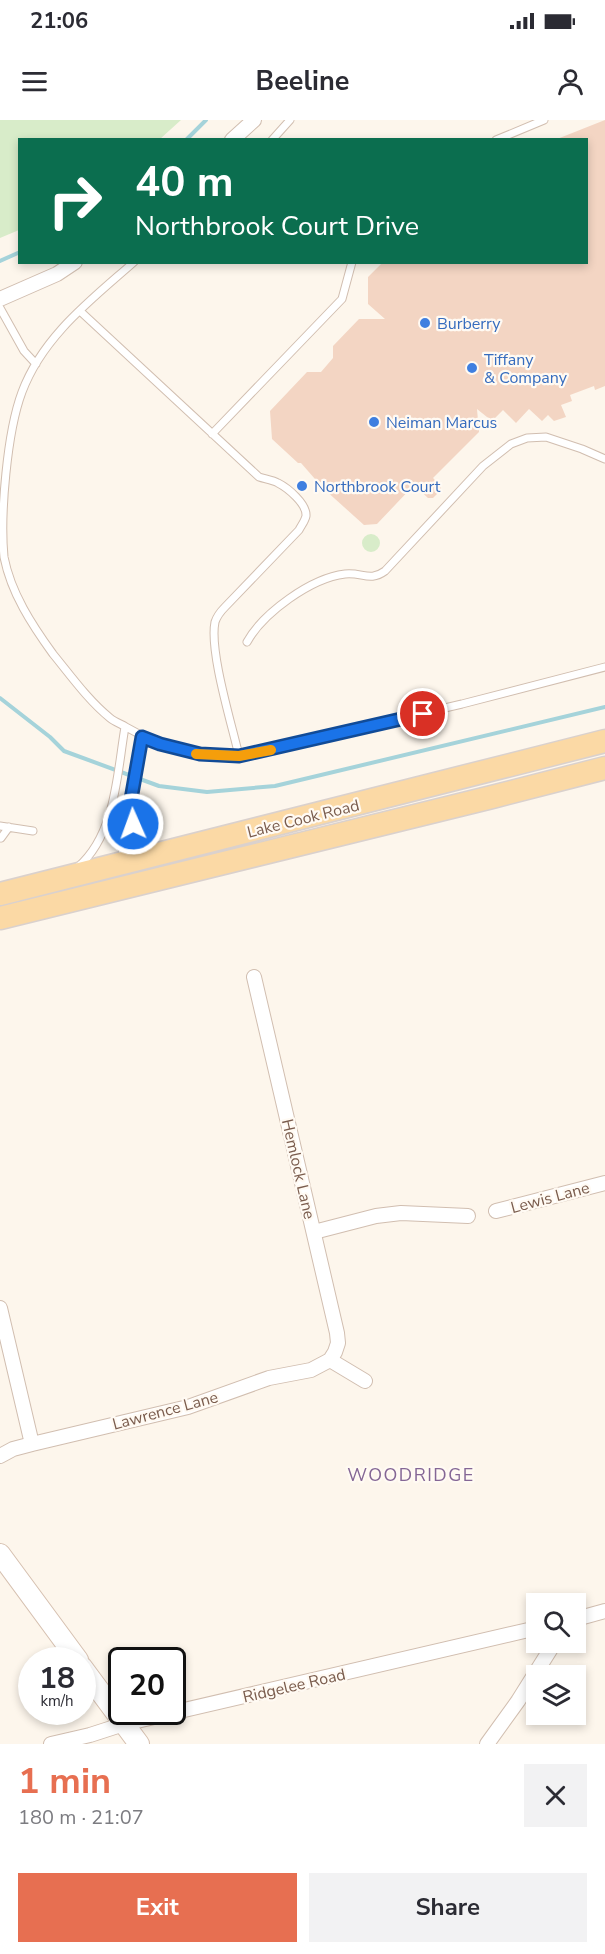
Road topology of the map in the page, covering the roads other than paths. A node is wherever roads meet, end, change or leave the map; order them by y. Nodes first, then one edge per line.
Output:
1 (254, 120) edge
2 (290, 120) edge
3 (544, 120) edge
4 (234, 138) edge
5 (274, 138) edge
6 (501, 138) edge
7 (72, 264) edge
8 (132, 264) edge
9 (351, 264) edge
10 (0, 299) edge
11 (0, 308) edge
12 (80, 310) junction
13 (36, 364) junction
14 (212, 434) junction
15 (605, 459) edge
16 (247, 642) dead end
17 (605, 667) edge
18 (125, 727) junction
19 (142, 737) junction
20 (605, 741) edge
21 (239, 756) junction
22 (605, 768) edge
23 (112, 802) junction
24 (3, 826) edge
25 (33, 831) dead end
26 (1, 838) edge
27 (148, 858) junction
28 (128, 875) junction
29 (63, 879) junction
30 (154, 881) junction
31 (0, 894) edge
32 (0, 918) edge
33 (254, 977) dead end
34 (605, 1183) edge
35 (496, 1211) dead end
36 (468, 1216) dead end
37 (314, 1232) junction
38 (0, 1308) edge
39 (330, 1360) junction
40 (365, 1381) dead end
41 (32, 1443) junction
42 (0, 1456) edge
43 (0, 1554) edge
44 (605, 1611) edge
45 (586, 1616) edge
46 (526, 1631) edge
47 (68, 1647) edge
48 (548, 1653) edge
49 (96, 1686) edge
50 (108, 1702) edge
51 (186, 1710) edge
52 (121, 1725) edge
53 (125, 1725) edge
54 (492, 1741) edge
55 (51, 1744) edge
56 (139, 1744) edge

1 - 4 street
2 - 5 lane
3 - 6 lane
7 - 10 street
8 - 12 lane
9 - 14 lane
11 - 13 lane
12 - 13 lane
12 - 14 lane
13 - 18 lane
14 - 21 lane
15 - 16 lane
17 - 21 lane
18 - 19 lane
18 - 23 lane
19 - 21 lane
19 - 27 lane
20 - 27 main road, Lake Cook Road
22 - 30 main road, Lake Cook Road
23 - 28 lane
23 - 29 lane
24 - 25 lane
24 - 26 lane
27 - 28 main road, Lake Cook Road
27 - 30 lane
28 - 29 main road, Lake Cook Road
28 - 30 main road, Lake Cook Road
28 - 32 main road, Lake Cook Road
29 - 31 main road, Lake Cook Road
33 - 37 street, Hemlock Lane
34 - 35 street, Lewis Lane
36 - 37 street
37 - 39 street, Hemlock Lane
38 - 41 street
39 - 40 street
39 - 41 street, Lawrence Lane
41 - 42 street, Lawrence Lane
43 - 47 street
44 - 45 street
46 - 51 street, Ridgelee Road
48 - 54 street
49 - 50 street
52 - 55 street, Ridgelee Road
53 - 56 street

